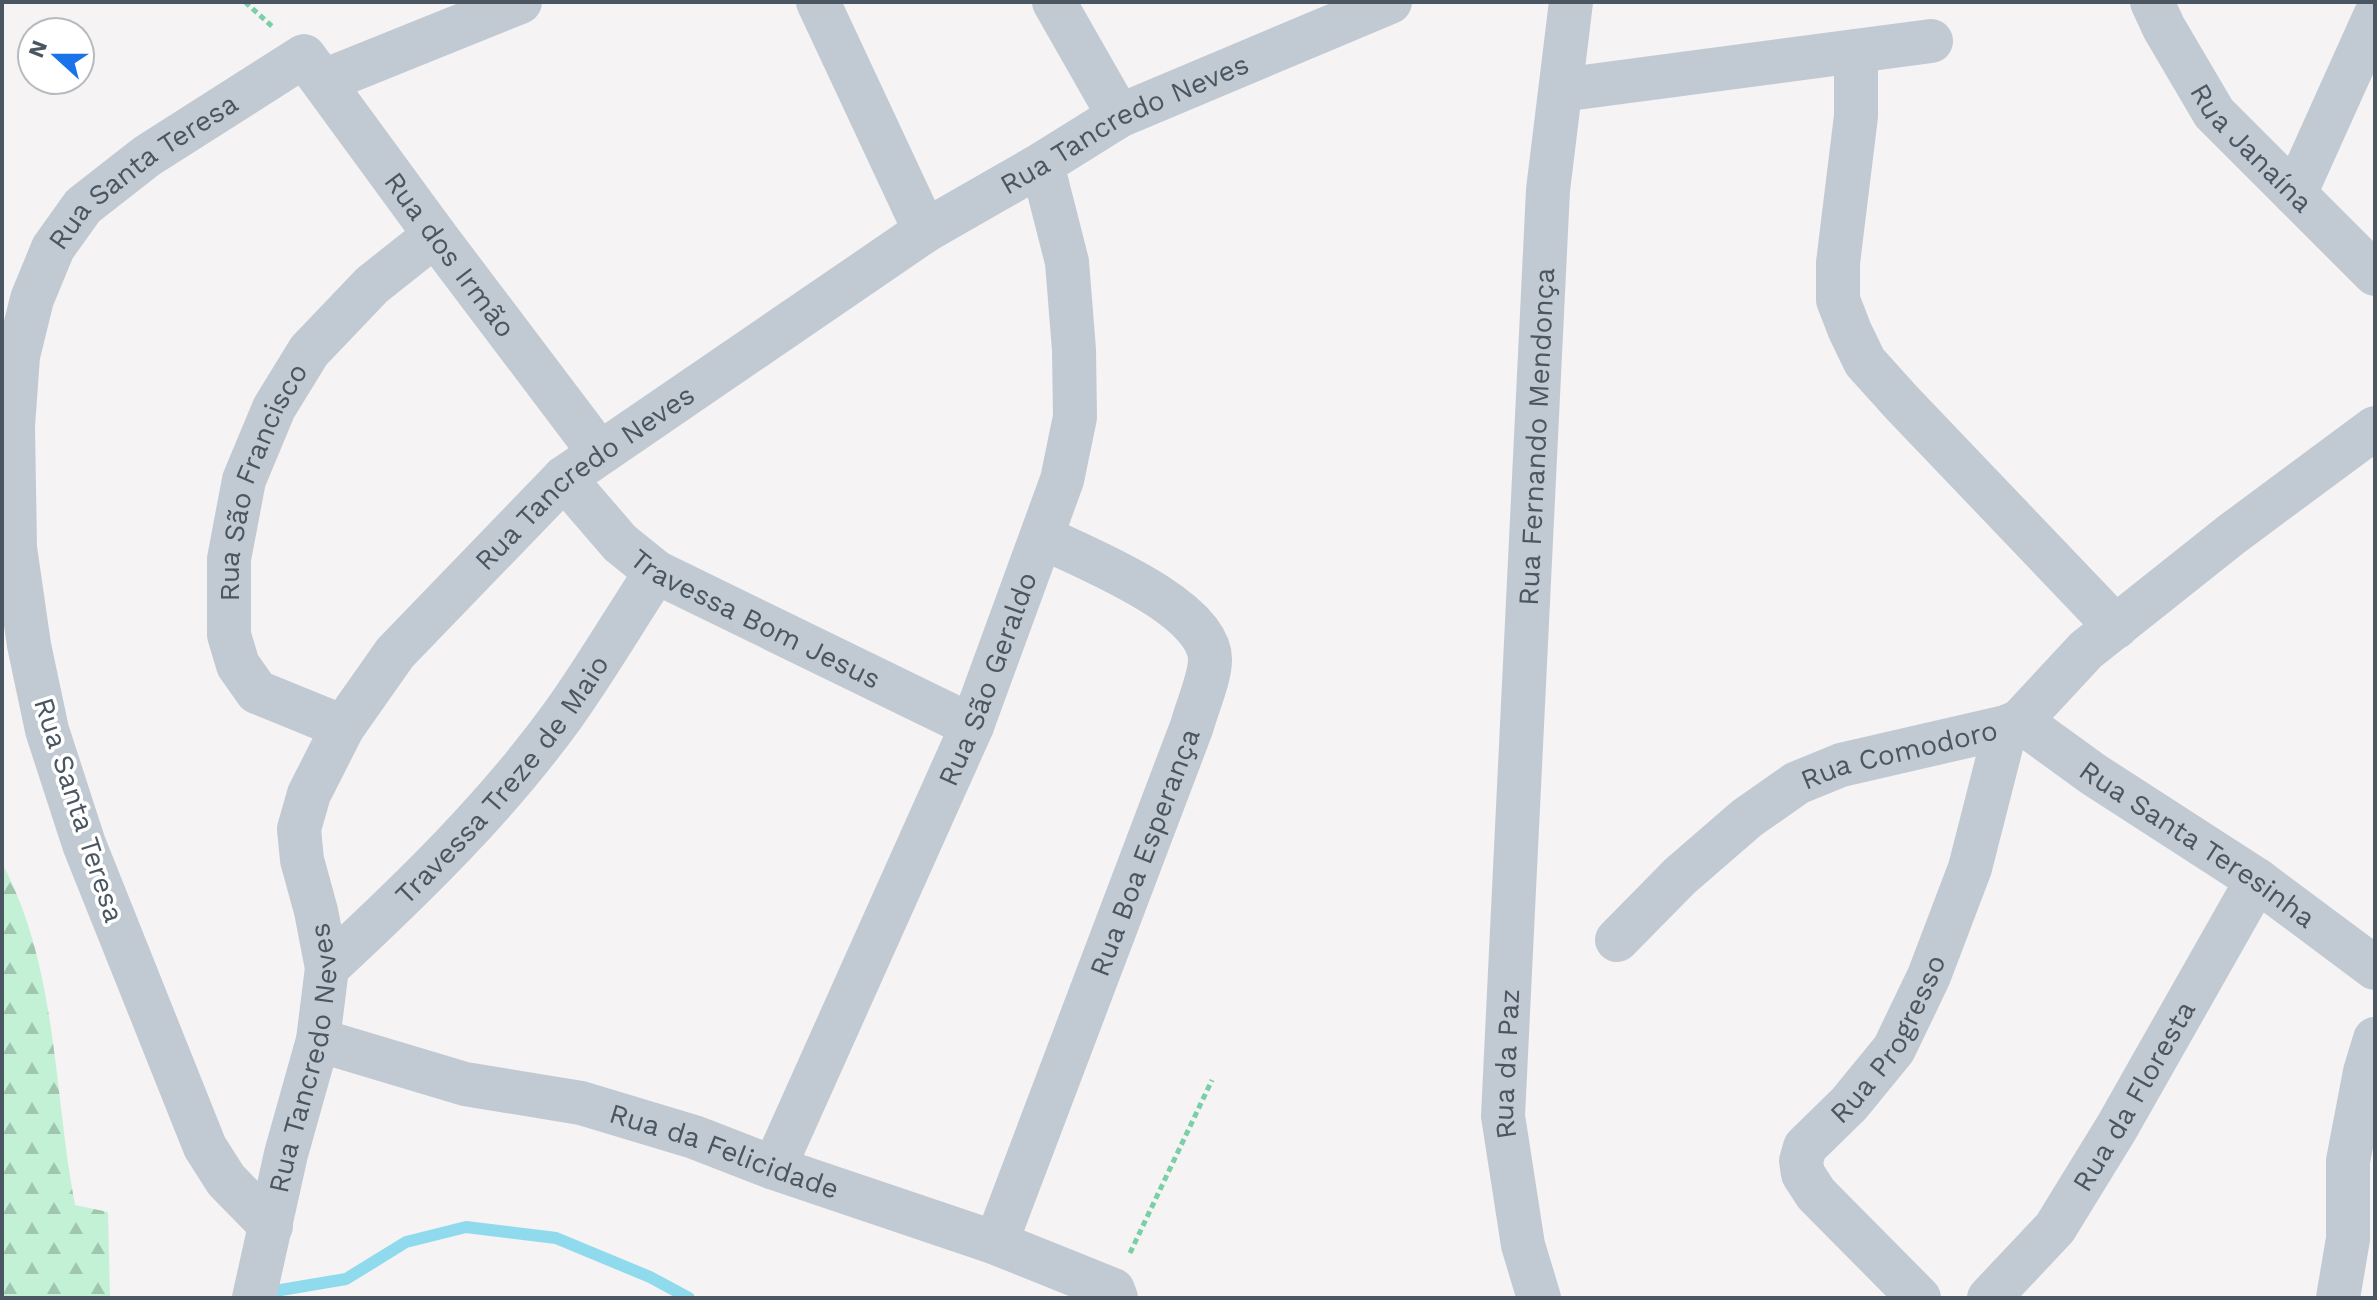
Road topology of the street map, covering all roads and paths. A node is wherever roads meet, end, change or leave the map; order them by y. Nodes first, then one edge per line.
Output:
1 (520, 2) edge
2 (818, 2) edge
3 (1054, 2) edge
4 (1390, 2) edge
5 (1571, 2) edge
6 (2152, 2) edge
7 (2375, 16) edge
8 (1931, 41) dead end
9 (1856, 51) junction
10 (314, 68) junction
11 (1561, 90) junction
12 (1119, 116) junction
13 (1042, 164) junction
14 (2295, 194) junction
15 (925, 231) junction
16 (435, 235) junction
17 (2375, 274) edge
18 (2375, 428) edge
19 (599, 452) junction
20 (564, 478) junction
21 (1042, 537) junction
22 (656, 572) junction
23 (2116, 627) junction
24 (2013, 724) junction
25 (972, 726) junction
26 (343, 727) junction
27 (1515, 872) joint
28 (2257, 880) junction
29 (1617, 940) dead end
30 (327, 968) junction
31 (2375, 968) edge
32 (2375, 1039) edge
33 (318, 1040) junction
34 (1212, 1080) dead end
35 (774, 1168) junction
36 (996, 1243) junction
37 (262, 1264) edge
38 (1114, 1294) edge
39 (1539, 1298) edge
40 (1919, 1298) edge
41 (1989, 1298) edge
42 (2338, 1298) edge

1 - 10 street, Rua Santa Teresa
2 - 15 street
3 - 12 street
4 - 12 street, Rua Tancredo Neves
5 - 11 street, Rua Fernando Mendonça
6 - 14 street, Rua Janaína
7 - 14 street
8 - 9 street
9 - 11 street
9 - 23 street
10 - 16 street, Rua dos Irmão
10 - 37 street, Rua Santa Teresa
11 - 27 street, Rua Fernando Mendonça
12 - 13 street, Rua Tancredo Neves
13 - 15 street, Rua Tancredo Neves
13 - 21 street, Rua São Geraldo
14 - 17 street, Rua Janaína
15 - 19 street, Rua Tancredo Neves
16 - 19 street, Rua dos Irmão
16 - 26 street, Rua São Francisco
18 - 23 street, Rua Comodoro
19 - 20 street, Rua Tancredo Neves
20 - 22 street, Travessa Bom Jesus
20 - 26 street, Rua Tancredo Neves
21 - 25 street, Rua São Geraldo
21 - 36 street, Rua Boa Esperança
22 - 25 street, Travessa Bom Jesus
22 - 30 street, Travessa Treze de Maio
23 - 24 street, Rua Comodoro
24 - 28 street, Rua Santa Teresinha
24 - 29 street, Rua Comodoro
24 - 40 street, Rua Progresso
25 - 35 street, Rua São Geraldo
26 - 30 street, Rua Tancredo Neves
27 - 39 street, Rua da Paz
28 - 31 street, Rua Santa Teresinha
28 - 41 street, Rua da Floresta
30 - 33 street, Rua Tancredo Neves
32 - 42 street
33 - 35 street, Rua da Felicidade
33 - 37 street, Rua Tancredo Neves
34 - 38 path
35 - 36 street, Rua da Felicidade
36 - 38 street, Rua da Felicidade

